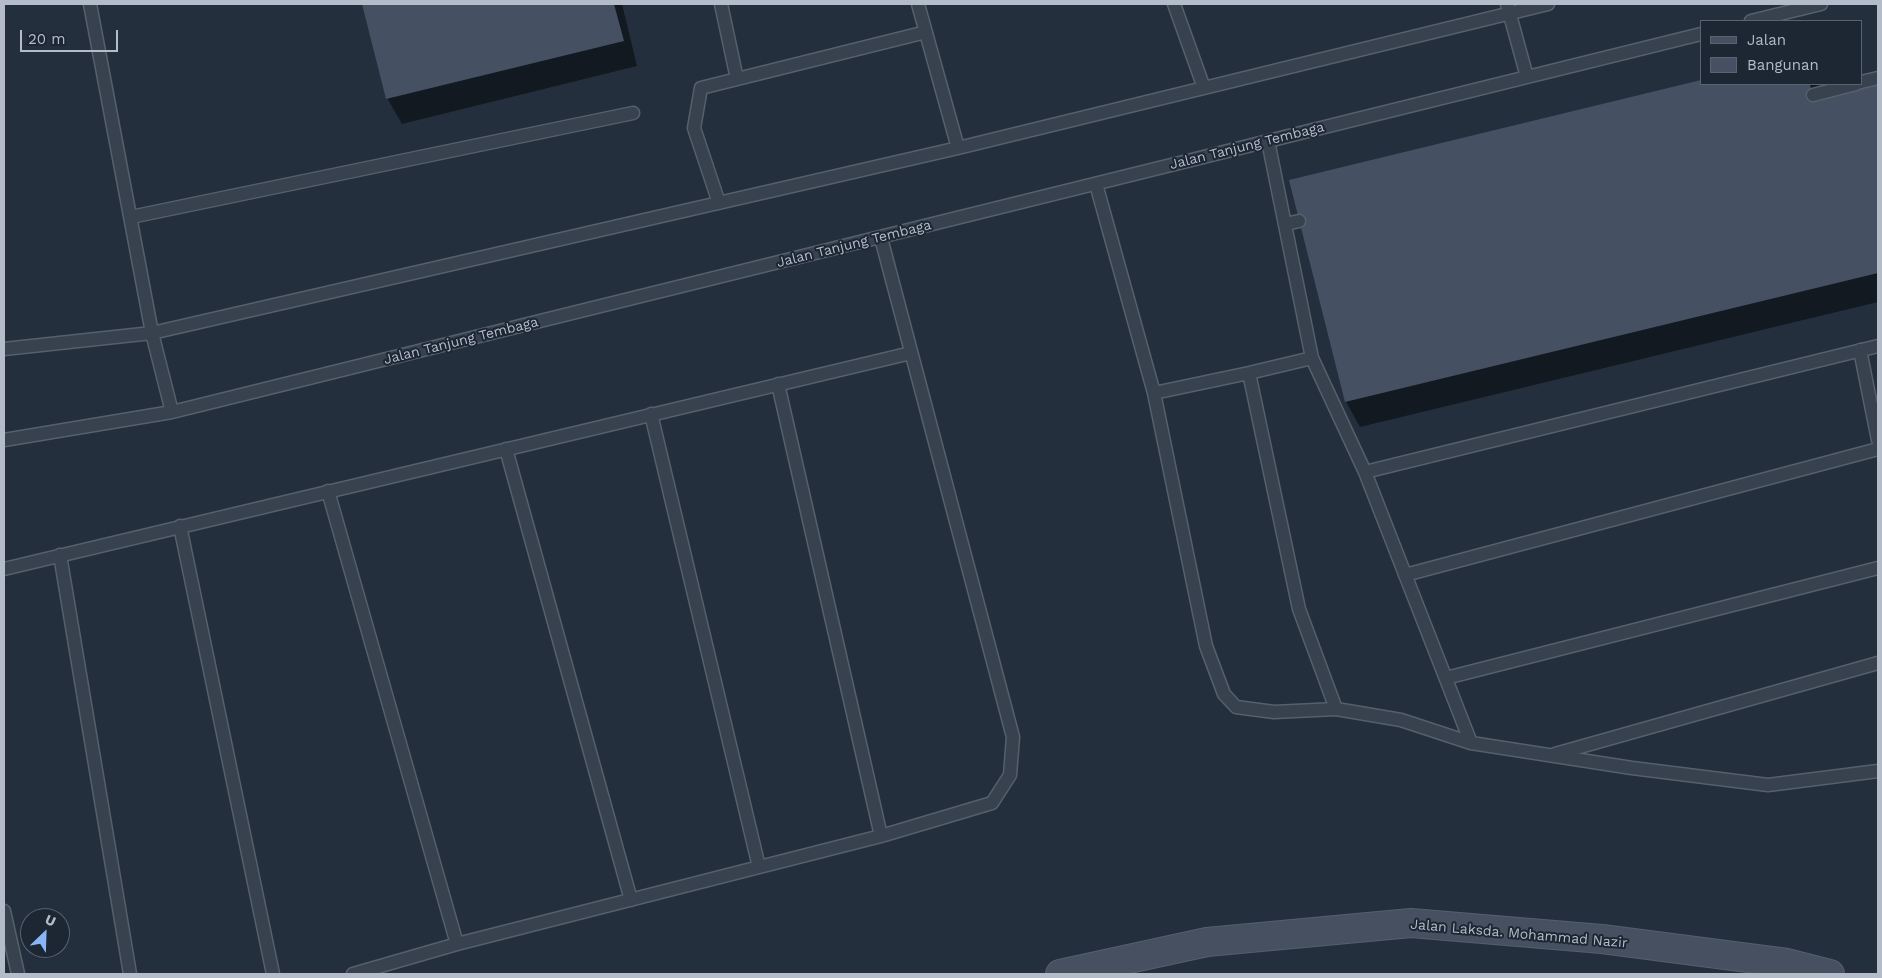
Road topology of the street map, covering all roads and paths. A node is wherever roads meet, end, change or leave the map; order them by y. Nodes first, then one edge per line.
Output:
1 (90, 4) edge
2 (721, 4) edge
3 (918, 4) edge
4 (1174, 4) edge
5 (1548, 4) edge
6 (1821, 4) edge
7 (1509, 8) edge
8 (1755, 20) edge
9 (926, 32) junction
10 (1700, 34) edge
11 (1526, 77) junction
12 (1878, 78) edge
13 (737, 79) junction
14 (1862, 82) edge
15 (1852, 85) edge
16 (1204, 88) junction
17 (1813, 95) dead end
18 (632, 113) dead end
19 (1268, 141) junction
20 (958, 148) junction
21 (1096, 184) junction
22 (719, 203) junction
23 (131, 217) junction
24 (1299, 221) dead end
25 (1286, 224) junction
26 (881, 238) junction
27 (152, 333) junction
28 (1878, 346) edge
29 (4, 349) edge
30 (1860, 350) junction
31 (911, 353) junction
32 (1312, 358) junction
33 (1249, 373) junction
34 (778, 384) junction
35 (1154, 393) junction
36 (172, 412) junction
37 (651, 414) junction
38 (4, 440) edge
39 (1878, 440) edge
40 (506, 449) junction
41 (1878, 449) edge
42 (1365, 472) junction
43 (328, 491) junction
44 (180, 526) junction
45 (60, 555) junction
46 (1878, 568) edge
47 (4, 569) edge
48 (1405, 576) junction
49 (1878, 663) edge
50 (1446, 678) junction
51 (1336, 709) junction
52 (1471, 743) junction
53 (1550, 755) junction
54 (1878, 771) edge
55 (881, 836) junction
56 (759, 867) junction
57 (631, 900) junction
58 (4, 911) edge
59 (456, 944) junction
60 (18, 974) edge
61 (130, 974) edge
62 (273, 974) edge
63 (353, 974) edge
64 (1060, 974) edge
65 (1830, 974) edge

1 - 23 lane
2 - 13 lane
3 - 9 lane
4 - 16 lane
5 - 7 lane
6 - 8 lane
7 - 11 lane
7 - 16 lane
9 - 13 lane
9 - 20 lane
10 - 11 lane, Jalan Tanjung Tembaga
11 - 19 lane, Jalan Tanjung Tembaga
12 - 14 lane
13 - 22 lane
15 - 17 lane
16 - 20 lane
18 - 23 lane
19 - 21 lane, Jalan Tanjung Tembaga
19 - 25 lane
20 - 22 lane
21 - 26 lane, Jalan Tanjung Tembaga
21 - 35 lane
22 - 27 lane
23 - 27 lane
24 - 25 lane
25 - 32 lane
26 - 31 lane
26 - 36 lane, Jalan Tanjung Tembaga
27 - 29 lane
27 - 36 lane
28 - 30 lane
30 - 39 lane
30 - 42 lane
31 - 34 lane
31 - 55 lane
32 - 33 lane
32 - 42 lane
33 - 35 lane
33 - 51 lane
34 - 37 lane
34 - 55 lane
35 - 51 lane
36 - 38 lane, Jalan Tanjung Tembaga
37 - 40 lane
37 - 56 lane
40 - 43 lane
40 - 57 lane
41 - 48 lane
42 - 48 lane
43 - 44 lane
43 - 59 lane
44 - 45 lane
44 - 62 lane
45 - 47 lane
45 - 61 lane
46 - 50 lane
48 - 50 lane
49 - 53 lane
50 - 52 lane
51 - 52 lane
52 - 53 lane
53 - 54 lane
55 - 56 lane
56 - 57 lane
57 - 59 lane
58 - 60 lane
59 - 63 lane
64 - 65 main road, Jalan Laksda. Mohammad Nazir

